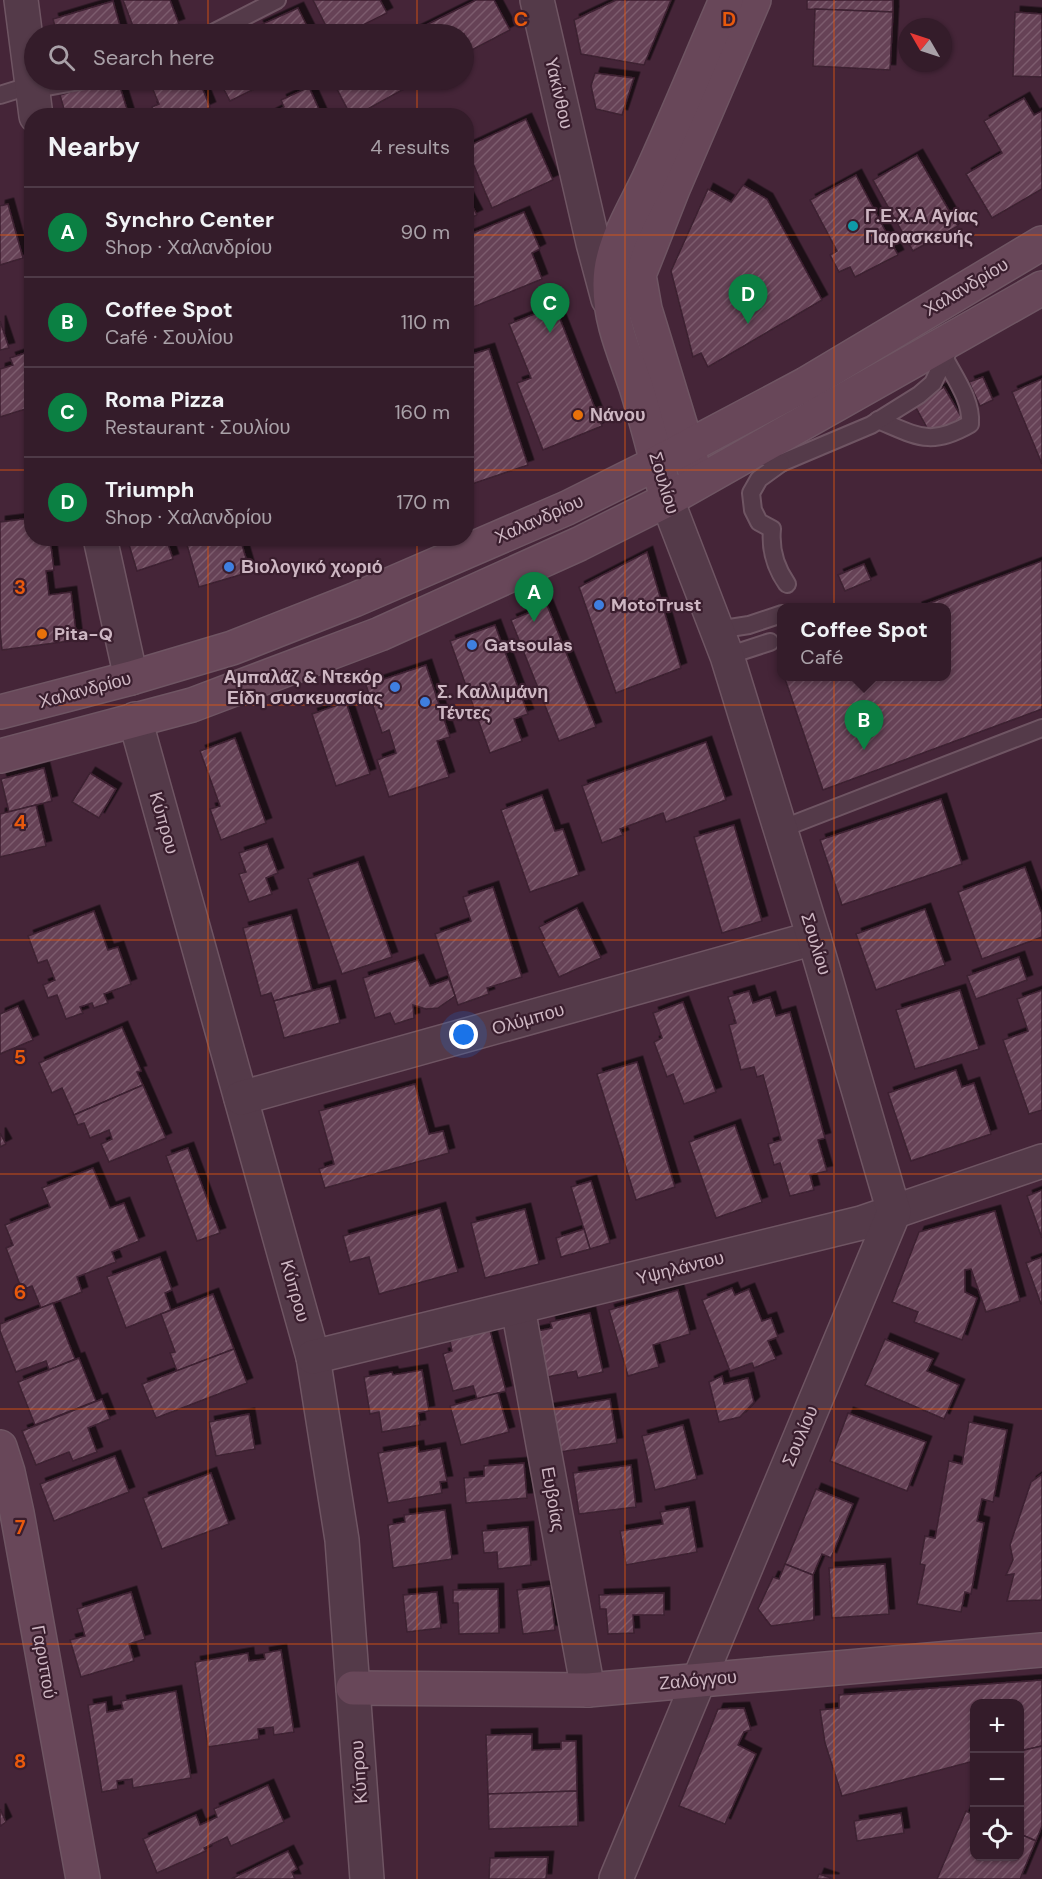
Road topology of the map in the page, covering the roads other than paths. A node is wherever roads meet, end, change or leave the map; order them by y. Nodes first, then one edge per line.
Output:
1 (21, 0) edge
2 (277, 0) edge
3 (537, 0) edge
4 (726, 0) edge
5 (754, 0) edge
6 (24, 24) edge
7 (230, 24) edge
8 (0, 95) edge
9 (34, 100) edge
10 (581, 185) junction
11 (672, 189) junction
12 (630, 213) junction
13 (1042, 243) edge
14 (1042, 288) edge
15 (612, 312) junction
16 (950, 347) junction
17 (878, 420) junction
18 (686, 447) junction
19 (767, 457) junction
20 (657, 463) junction
21 (699, 482) junction
22 (667, 500) junction
23 (102, 546) edge
24 (787, 584) dead end
25 (777, 616) edge
26 (770, 642) dead end
27 (722, 643) junction
28 (131, 678) junction
29 (0, 712) edge
30 (135, 719) junction
31 (1042, 728) edge
32 (0, 756) edge
33 (781, 829) junction
34 (814, 938) junction
35 (241, 1098) junction
36 (1042, 1161) edge
37 (894, 1212) junction
38 (518, 1308) junction
39 (313, 1357) junction
40 (0, 1447) edge
41 (1042, 1650) edge
42 (699, 1680) junction
43 (352, 1688) junction
44 (588, 1690) junction
45 (83, 1879) edge
46 (367, 1879) edge
47 (616, 1879) edge

1 - 6 street
2 - 7 lane
3 - 10 street, Υακίνθου
4 - 12 main road, Σουλίου
5 - 11 main road, Σουλίου
8 - 9 lane
10 - 12 street
10 - 15 street, Υακίνθου
11 - 12 street
11 - 18 main road, Σουλίου
12 - 15 main road, Σουλίου
13 - 18 main road, Χαλανδρίου
14 - 16 main road, Χαλανδρίου
15 - 20 main road, Σουλίου
16 - 17 lane
16 - 17 lane
16 - 19 main road, Χαλανδρίου
17 - 19 lane
18 - 20 main road, Χαλανδρίου
18 - 21 main road, Σουλίου
19 - 21 main road, Χαλανδρίου
19 - 24 lane
20 - 22 main road, Σουλίου
20 - 28 main road, Χαλανδρίου
21 - 22 main road, Χαλανδρίου
22 - 27 street, Σουλίου
22 - 30 main road, Χαλανδρίου
23 - 28 street
25 - 27 lane
26 - 27 lane
27 - 33 street, Σουλίου
28 - 29 main road, Χαλανδρίου
30 - 32 main road, Χαλανδρίου
30 - 35 street, Κύπρου
31 - 33 lane
33 - 34 street, Σουλίου
34 - 35 street, Ολύμπου
34 - 37 street, Σουλίου
35 - 39 street, Κύπρου
36 - 37 street, Υψηλάντου
37 - 38 street, Υψηλάντου
37 - 42 street, Σουλίου
38 - 39 street, Υψηλάντου
38 - 44 street, Ευβοίας
39 - 43 street, Κύπρου
40 - 45 main road, Γαρυττού
41 - 42 main road, Ζαλόγγου
42 - 44 main road, Ζαλόγγου
42 - 47 street, Σουλίου
43 - 44 main road, Ζαλόγγου
43 - 46 street, Κύπρου

